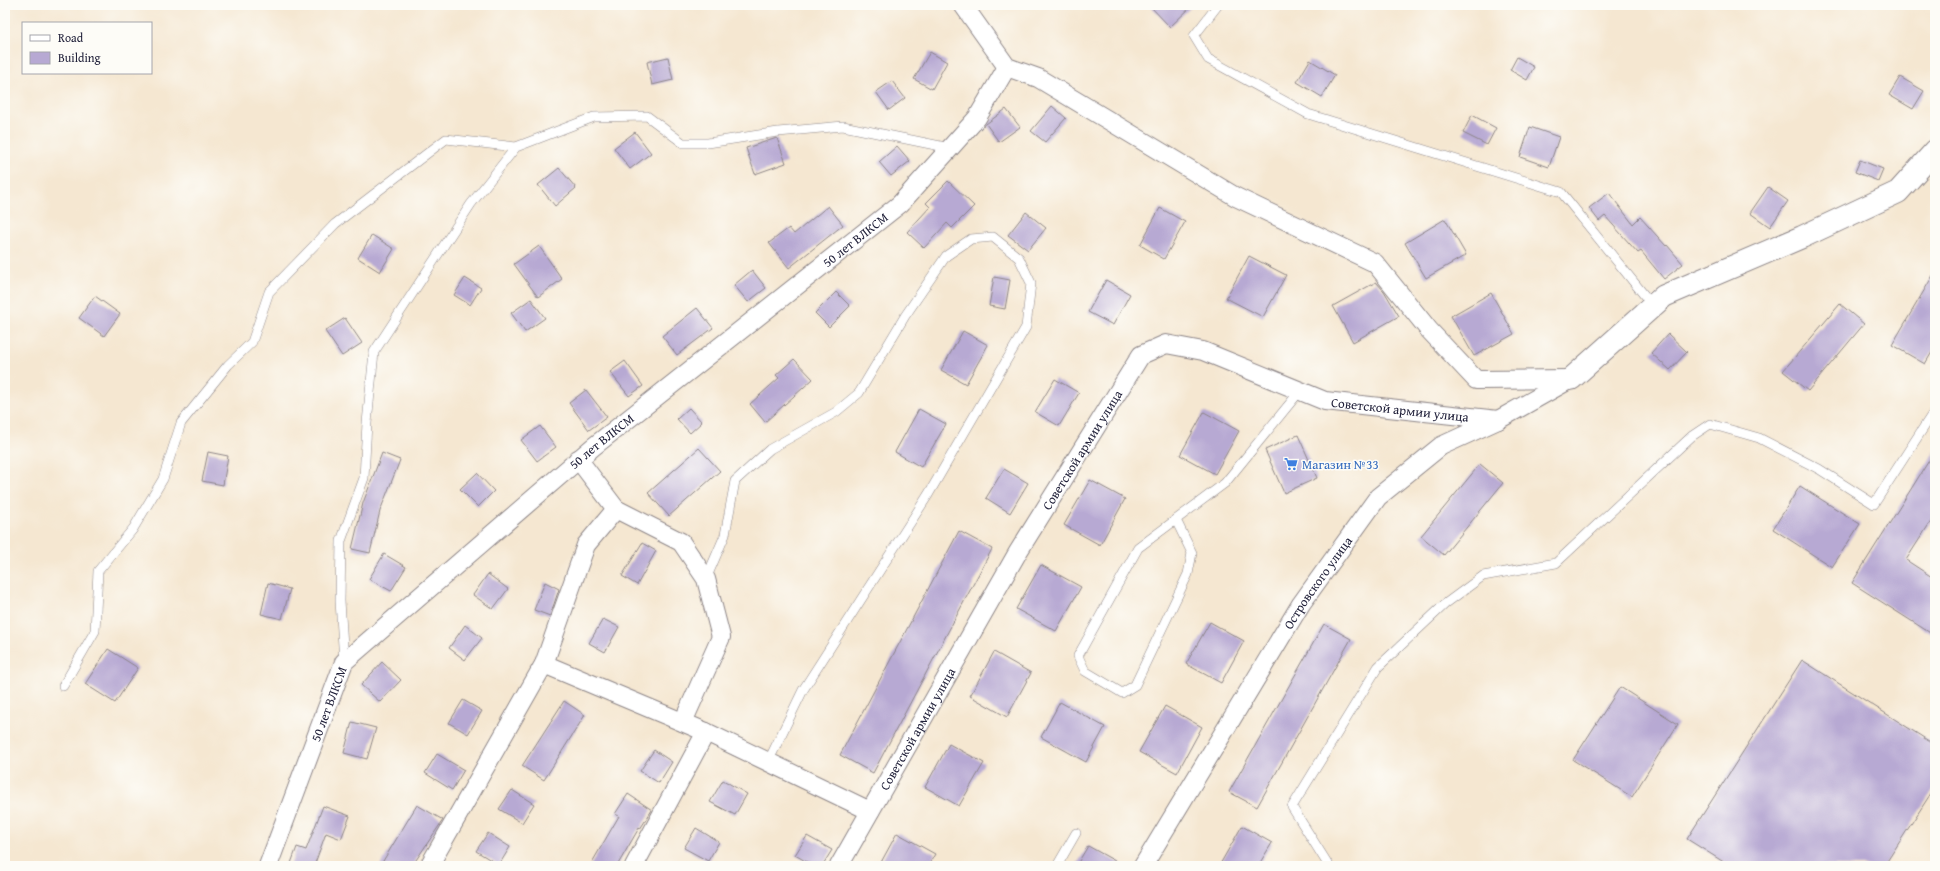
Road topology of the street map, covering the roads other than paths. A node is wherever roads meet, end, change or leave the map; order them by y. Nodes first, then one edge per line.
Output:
1 (963, 5) edge
2 (1218, 5) edge
3 (1007, 67) junction
4 (516, 147) junction
5 (950, 148) junction
6 (1935, 151) edge
7 (1653, 306) junction
8 (1571, 379) junction
9 (1300, 391) junction
10 (1935, 410) edge
11 (1498, 420) junction
12 (578, 459) junction
13 (616, 509) junction
14 (1176, 520) junction
15 (706, 579) junction
16 (344, 662) junction
17 (544, 664) junction
18 (62, 686) dead end
19 (683, 722) junction
20 (706, 732) junction
21 (768, 762) junction
22 (870, 811) junction
23 (1076, 833) dead end
24 (268, 866) edge
25 (429, 866) edge
26 (634, 866) edge
27 (839, 866) edge
28 (1057, 866) edge
29 (1143, 866) edge
30 (1329, 866) edge

1 - 3 street
2 - 7 lane
3 - 5 street, 50 лет ВЛКСМ
3 - 8 street
4 - 5 lane
4 - 16 lane
4 - 18 lane
5 - 12 street, 50 лет ВЛКСМ
6 - 7 street
7 - 8 street
8 - 11 street, Островского улица
9 - 11 street, Советской армии улица
9 - 14 lane
9 - 22 street, Советской армии улица
10 - 30 lane
11 - 29 street, Островского улица
12 - 13 street
12 - 16 street, 50 лет ВЛКСМ
13 - 15 street
13 - 17 street
14 - 14 lane
15 - 19 street
15 - 21 lane
16 - 24 street, 50 лет ВЛКСМ
17 - 19 street
17 - 25 street
19 - 20 street
20 - 21 street
20 - 26 street
21 - 22 street
22 - 27 street, Советской армии улица
23 - 28 lane

